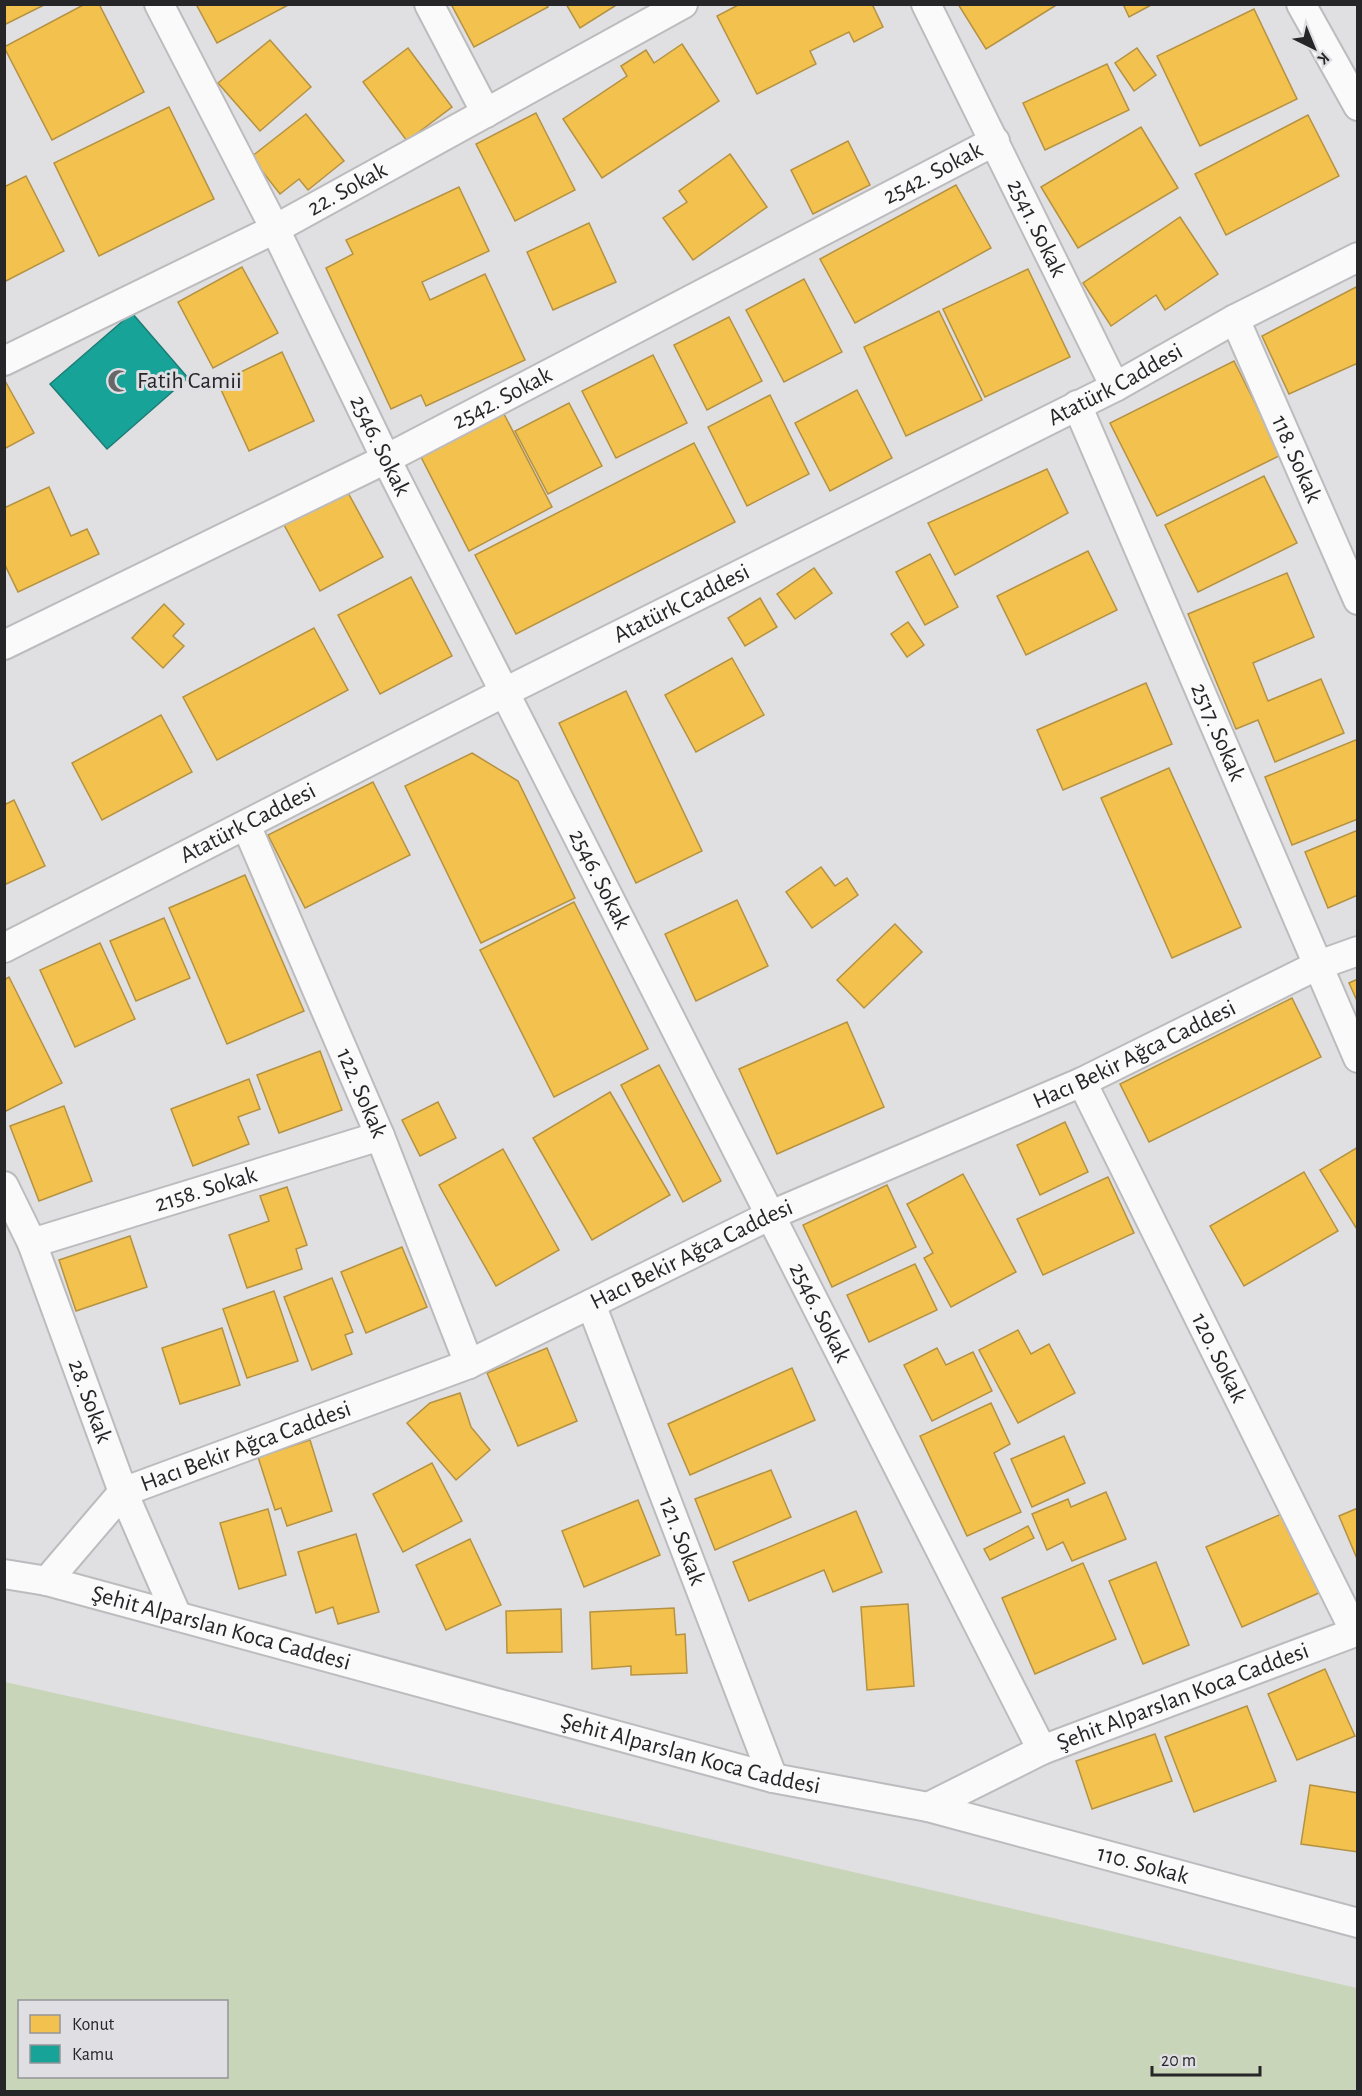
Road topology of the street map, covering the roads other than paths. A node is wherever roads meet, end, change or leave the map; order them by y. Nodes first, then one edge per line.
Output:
1 (159, 4) edge
2 (429, 4) edge
3 (683, 4) edge
4 (926, 4) edge
5 (1301, 4) edge
6 (1358, 106) edge
7 (486, 113) junction
8 (995, 141) junction
9 (275, 229) junction
10 (1358, 257) edge
11 (1235, 319) junction
12 (4, 361) edge
13 (1115, 387) junction
14 (1077, 405) junction
15 (386, 459) junction
16 (1358, 600) edge
17 (4, 645) edge
18 (505, 692) junction
19 (246, 825) junction
20 (4, 948) edge
21 (1358, 951) edge
22 (1316, 966) junction
23 (1358, 1058) edge
24 (1082, 1082) junction
25 (380, 1136) junction
26 (4, 1186) edge
27 (771, 1215) junction
28 (32, 1243) junction
29 (591, 1304) junction
30 (469, 1364) junction
31 (123, 1492) junction
32 (4, 1574) edge
33 (47, 1581) junction
34 (177, 1616) junction
35 (1356, 1632) edge
36 (1042, 1750) junction
37 (773, 1778) junction
38 (928, 1807) junction
39 (1358, 1923) edge

1 - 9 street, 2546. Sokak
2 - 7 street
3 - 7 street, 22. Sokak
4 - 8 street, 2541. Sokak
5 - 6 street
7 - 9 street, 22. Sokak
8 - 13 street, 2541. Sokak
8 - 15 street, 2542. Sokak
9 - 12 street, 22. Sokak
9 - 15 street, 2546. Sokak
10 - 11 street, Atatürk Caddesi
11 - 13 street, Atatürk Caddesi
11 - 16 street, 118. Sokak
13 - 14 street, Atatürk Caddesi
14 - 18 street, Atatürk Caddesi
14 - 22 street, 2517. Sokak
15 - 17 street, 2542. Sokak
15 - 18 street, 2546. Sokak
18 - 19 street, Atatürk Caddesi
18 - 27 street, 2546. Sokak
19 - 20 street, Atatürk Caddesi
19 - 25 street, 122. Sokak
21 - 22 street, Hacı Bekir Ağca Caddesi
22 - 23 street, 2517. Sokak
22 - 24 street, Hacı Bekir Ağca Caddesi
24 - 27 street, Hacı Bekir Ağca Caddesi
24 - 35 street, 120. Sokak
25 - 28 street, 2158. Sokak
25 - 30 street, 122. Sokak
26 - 28 street, 28. Sokak
27 - 29 street, Hacı Bekir Ağca Caddesi
27 - 36 street, 2546. Sokak
28 - 31 street, 28. Sokak
29 - 30 street, Hacı Bekir Ağca Caddesi
29 - 37 street, 121. Sokak
30 - 31 street, Hacı Bekir Ağca Caddesi
31 - 33 street, Hacı Bekir Ağca Caddesi
31 - 34 street, 28. Sokak
32 - 33 street, Şehit Alparslan Koca Caddesi
33 - 34 street, Şehit Alparslan Koca Caddesi
34 - 37 street, Şehit Alparslan Koca Caddesi
35 - 36 street, Şehit Alparslan Koca Caddesi
36 - 38 street, Şehit Alparslan Koca Caddesi
37 - 38 street, Şehit Alparslan Koca Caddesi
38 - 39 street, 110. Sokak

